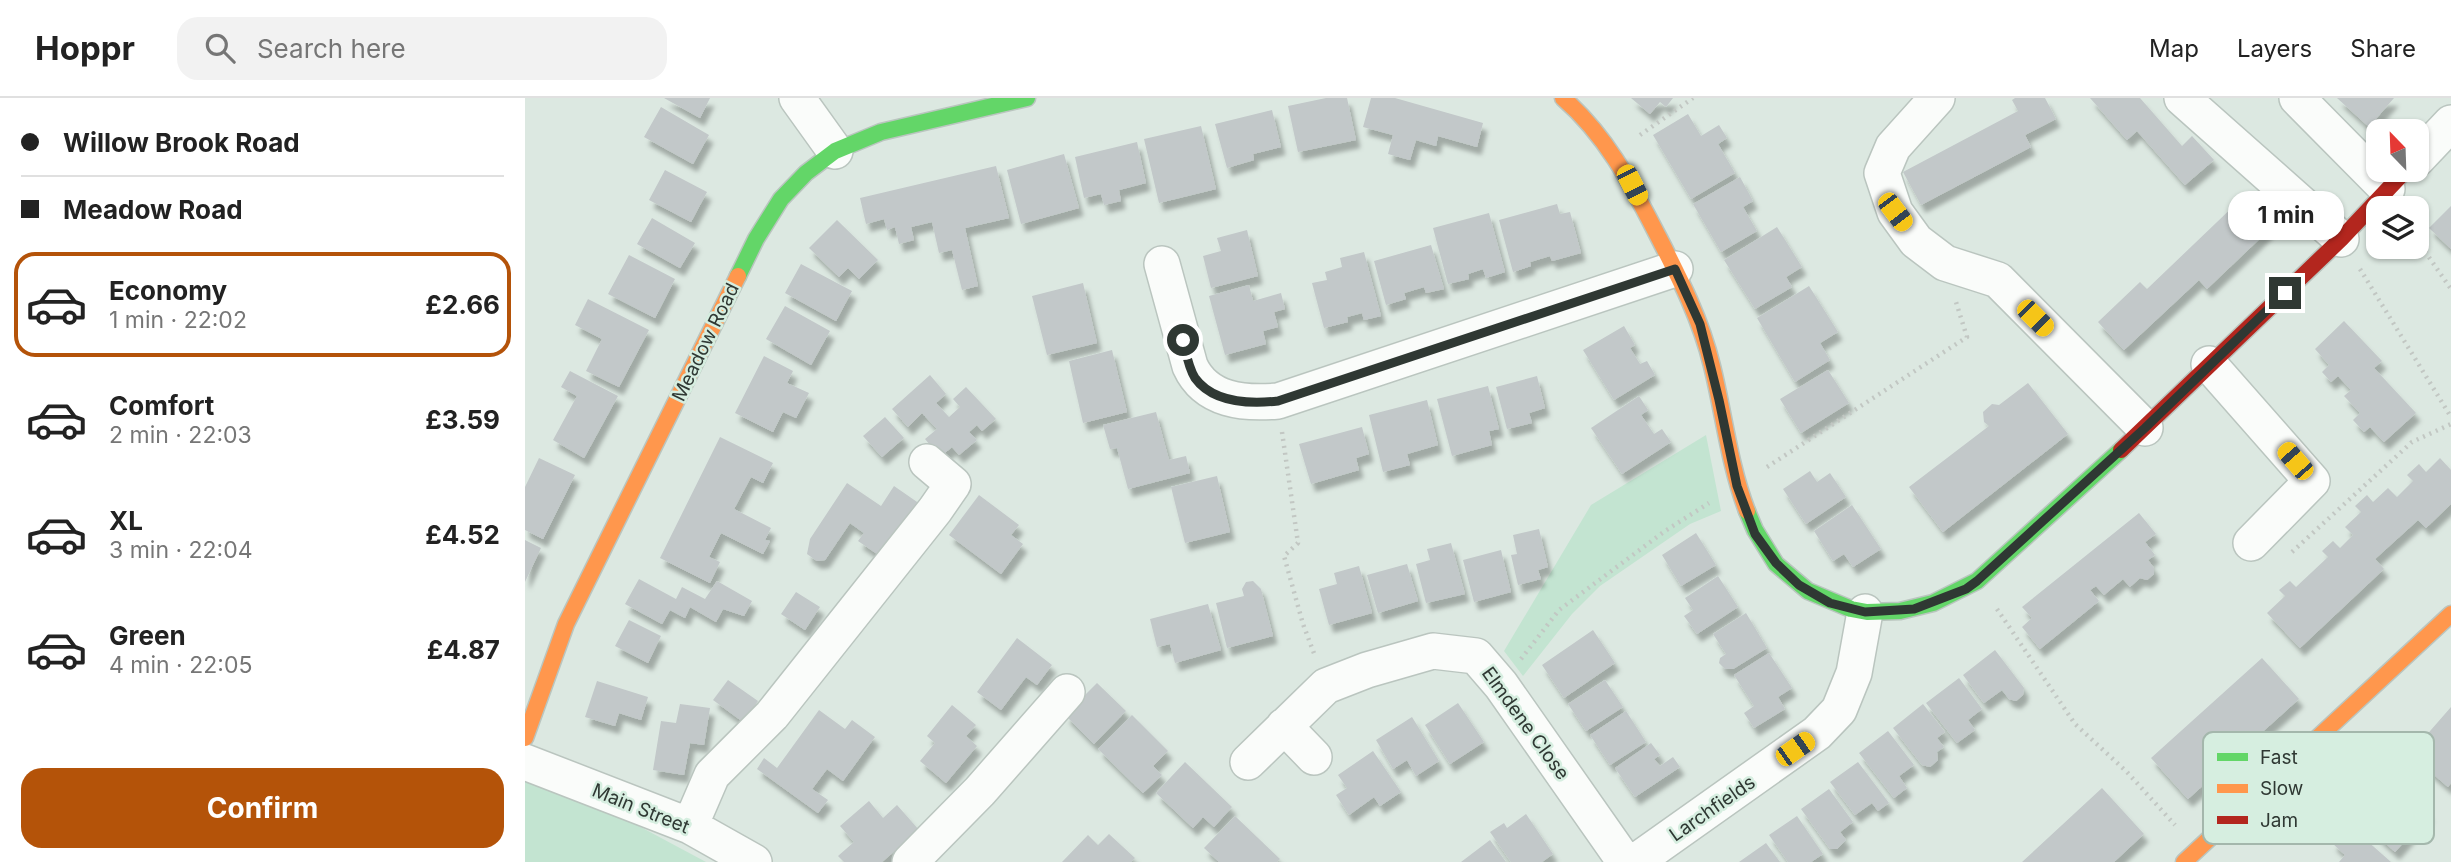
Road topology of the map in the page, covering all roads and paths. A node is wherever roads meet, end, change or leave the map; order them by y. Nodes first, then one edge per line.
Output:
1 (797, 98) edge
2 (1027, 98) edge
3 (1563, 98) edge
4 (1693, 98) edge
5 (1937, 98) edge
6 (2182, 98) edge
7 (2297, 98) edge
8 (2451, 123) edge
9 (2429, 146) edge
10 (835, 151) junction
11 (1613, 153) junction
12 (2366, 155) edge
13 (2395, 182) edge
14 (2341, 239) junction
15 (2429, 257) edge
16 (1162, 264) dead end
17 (1675, 269) junction
18 (2451, 289) edge
19 (2209, 364) junction
20 (1278, 401) junction
21 (2451, 417) edge
22 (2451, 424) edge
23 (2145, 428) junction
24 (927, 462) dead end
25 (2251, 543) joint
26 (1977, 581) junction
27 (1865, 612) junction
28 (2451, 614) edge
29 (1327, 686) junction
30 (1067, 692) dead end
31 (1284, 726) junction
32 (2324, 732) edge
33 (525, 738) edge
34 (1314, 757) dead end
35 (525, 762) edge
36 (1248, 762) dead end
37 (690, 826) junction
38 (2203, 844) edge
39 (2196, 850) junction
40 (754, 862) edge
41 (910, 862) edge
42 (1625, 862) edge
43 (1635, 862) edge
44 (2184, 862) edge

1 - 10 street
2 - 10 street, Meadow Road
3 - 11 street
4 - 11 path
5 - 23 street
6 - 14 street
7 - 12 street
8 - 9 street
10 - 33 street, Meadow Road
11 - 17 street
13 - 14 street
14 - 19 street
14 - 21 path
15 - 18 path
16 - 20 street
17 - 20 street
17 - 27 street
19 - 23 street
19 - 25 street
20 - 29 path
22 - 25 path
23 - 26 street
24 - 37 street
26 - 27 street
26 - 39 path
27 - 43 street, Larchfields
28 - 32 street
29 - 31 street, Elmdene Close
29 - 42 street, Elmdene Close
30 - 41 street
31 - 34 street
31 - 36 street, Elmdene Close
35 - 37 street, Main Street
37 - 40 street, Main Street
38 - 39 street
39 - 44 street

